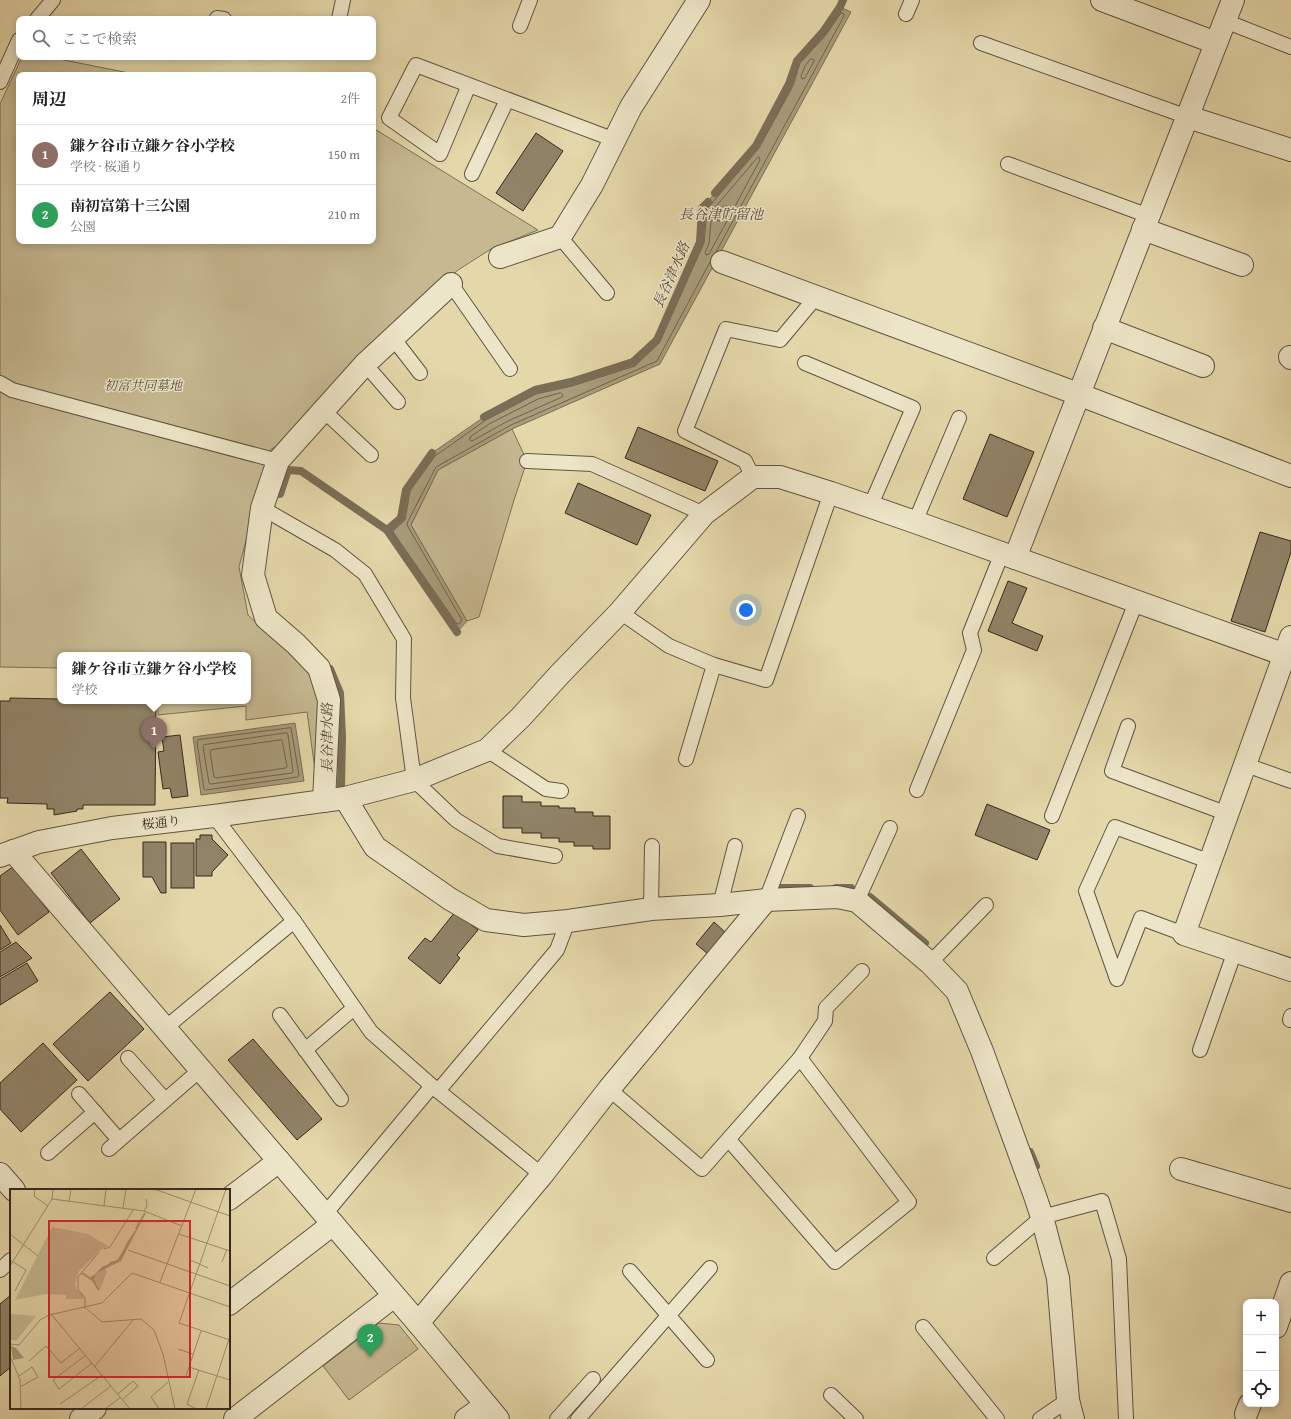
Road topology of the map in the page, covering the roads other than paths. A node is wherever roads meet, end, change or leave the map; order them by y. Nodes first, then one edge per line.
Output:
1 (53, 0) edge
2 (343, 0) edge
3 (530, 0) edge
4 (699, 0) edge
5 (912, 0) edge
6 (1102, 0) edge
7 (1233, 0) edge
8 (906, 14) dead end
9 (40, 16) edge
10 (340, 16) edge
11 (1225, 21) junction
12 (520, 26) dead end
13 (981, 44) dead end
14 (1216, 44) junction
15 (1291, 46) edge
16 (16, 47) edge
17 (0, 82) edge
18 (469, 85) junction
19 (507, 100) junction
20 (1188, 117) junction
21 (615, 140) junction
22 (1291, 150) edge
23 (1008, 164) dead end
24 (472, 174) dead end
25 (1146, 222) junction
26 (560, 237) junction
27 (500, 257) dead end
28 (722, 262) dead end
29 (1242, 265) dead end
30 (451, 284) joint
31 (607, 293) dead end
32 (816, 297) junction
33 (1104, 328) junction
34 (393, 338) junction
35 (805, 363) dead end
36 (364, 364) junction
37 (1203, 366) dead end
38 (510, 368) dead end
39 (420, 373) dead end
40 (0, 383) edge
41 (1078, 394) junction
42 (398, 402) dead end
43 (324, 410) junction
44 (959, 418) dead end
45 (371, 455) dead end
46 (278, 461) junction
47 (527, 461) dead end
48 (1291, 476) edge
49 (753, 477) junction
50 (831, 493) junction
51 (870, 507) junction
52 (262, 508) junction
53 (704, 514) junction
54 (915, 522) junction
55 (1008, 556) junction
56 (1136, 602) junction
57 (620, 612) junction
58 (1289, 650) edge
59 (714, 665) junction
60 (1128, 726) dead end
61 (487, 750) junction
62 (686, 759) dead end
63 (1246, 764) junction
64 (414, 780) junction
65 (1291, 781) edge
66 (916, 790) dead end
67 (561, 791) dead end
68 (345, 798) junction
69 (324, 801) junction
70 (1228, 814) junction
71 (214, 816) junction
72 (798, 816) dead end
73 (1052, 816) dead end
74 (890, 828) dead end
75 (652, 846) dead end
76 (735, 846) dead end
77 (7, 853) edge
78 (555, 856) dead end
79 (1211, 862) junction
80 (766, 900) junction
81 (857, 900) junction
82 (720, 905) junction
83 (986, 905) dead end
84 (651, 908) junction
85 (294, 921) junction
86 (568, 921) junction
87 (1184, 934) junction
88 (1234, 951) junction
89 (930, 963) junction
90 (1291, 970) edge
91 (862, 971) dead end
92 (354, 1008) junction
93 (280, 1015) dead end
94 (164, 1028) junction
95 (305, 1050) junction
96 (1200, 1050) dead end
97 (128, 1058) dead end
98 (800, 1058) junction
99 (200, 1070) junction
100 (435, 1089) junction
101 (609, 1089) junction
102 (79, 1094) dead end
103 (341, 1099) dead end
104 (165, 1100) junction
105 (94, 1112) junction
106 (729, 1140) junction
107 (48, 1153) dead end
108 (279, 1161) junction
109 (1181, 1169) dead end
110 (0, 1174) edge
111 (542, 1175) junction
112 (13, 1189) edge
113 (230, 1198) edge
114 (1291, 1201) edge
115 (1042, 1217) junction
116 (329, 1219) junction
117 (994, 1258) dead end
118 (10, 1261) edge
119 (710, 1268) dead end
120 (0, 1270) edge
121 (630, 1271) dead end
122 (1291, 1283) edge
123 (394, 1296) junction
124 (230, 1303) edge
125 (669, 1315) junction
126 (1279, 1318) edge
127 (418, 1323) junction
128 (923, 1327) dead end
129 (1279, 1334) edge
130 (1291, 1338) edge
131 (707, 1360) dead end
132 (593, 1379) dead end
133 (831, 1396) dead end
134 (94, 1409) edge
135 (1071, 1409) edge
136 (492, 1412) edge
137 (81, 1419) edge
138 (235, 1419) edge
139 (466, 1419) edge
140 (557, 1419) edge
141 (578, 1419) edge
142 (856, 1419) edge
143 (997, 1419) edge
144 (1040, 1419) edge
145 (1126, 1419) edge

1 - 9 lane
2 - 10 lane
3 - 12 lane
4 - 21 street
5 - 8 lane
6 - 14 street
7 - 11 street
11 - 14 street
11 - 15 lane
13 - 20 lane
14 - 20 street
16 - 17 lane
18 - 18 lane
18 - 19 lane
19 - 21 lane
19 - 24 lane
20 - 22 street
20 - 25 street
21 - 26 street
23 - 25 lane
25 - 29 street
25 - 33 street
26 - 27 street
26 - 31 lane
28 - 32 street
30 - 34 street
30 - 38 lane
32 - 41 street
32 - 49 lane
33 - 37 street
33 - 41 street
34 - 36 street
34 - 39 lane
35 - 51 lane
36 - 42 lane
36 - 43 street
40 - 46 lane
41 - 48 street
41 - 55 street
43 - 45 lane
43 - 46 street
44 - 54 lane
46 - 52 street
47 - 53 lane
49 - 50 street
49 - 53 street
50 - 51 street
50 - 59 lane
51 - 54 street
52 - 64 lane
52 - 69 street
53 - 57 street
54 - 55 street
55 - 56 street
55 - 66 lane
56 - 58 street
56 - 73 lane
57 - 59 lane
57 - 61 street
58 - 63 street
59 - 62 lane
60 - 70 lane
61 - 64 street, 桜通り
61 - 67 lane
63 - 65 lane
63 - 70 street
64 - 68 street, 桜通り
64 - 78 lane
68 - 69 street, 桜通り
68 - 86 street
69 - 71 street, 桜通り
70 - 79 street
71 - 77 street, 桜通り
71 - 85 lane
72 - 80 lane
74 - 81 lane
75 - 84 lane
76 - 82 lane
77 - 94 street
79 - 87 street
79 - 87 lane
80 - 81 street
80 - 82 street
80 - 101 street
81 - 89 street
82 - 84 street
83 - 89 lane
84 - 86 street
85 - 92 lane
85 - 94 lane
86 - 100 lane
87 - 88 street
88 - 90 street
88 - 96 lane
89 - 115 street
91 - 98 lane
92 - 95 lane
92 - 100 lane
93 - 95 lane
94 - 99 street
95 - 103 lane
97 - 104 lane
98 - 106 lane
98 - 106 lane
99 - 104 lane
99 - 108 street
100 - 111 lane
100 - 116 lane
101 - 106 lane
101 - 111 street
102 - 105 lane
104 - 105 lane
105 - 107 lane
108 - 113 street
108 - 116 street
109 - 114 street
110 - 112 street
111 - 127 street
115 - 117 lane
115 - 135 street
115 - 145 lane
116 - 123 street
116 - 124 street
118 - 120 lane
119 - 125 lane
121 - 125 lane
122 - 126 street
123 - 127 street
123 - 138 street
125 - 131 lane
125 - 141 lane
127 - 136 street
128 - 143 lane
129 - 130 street
132 - 140 lane
133 - 142 lane
134 - 137 street
135 - 144 lane
136 - 139 street

